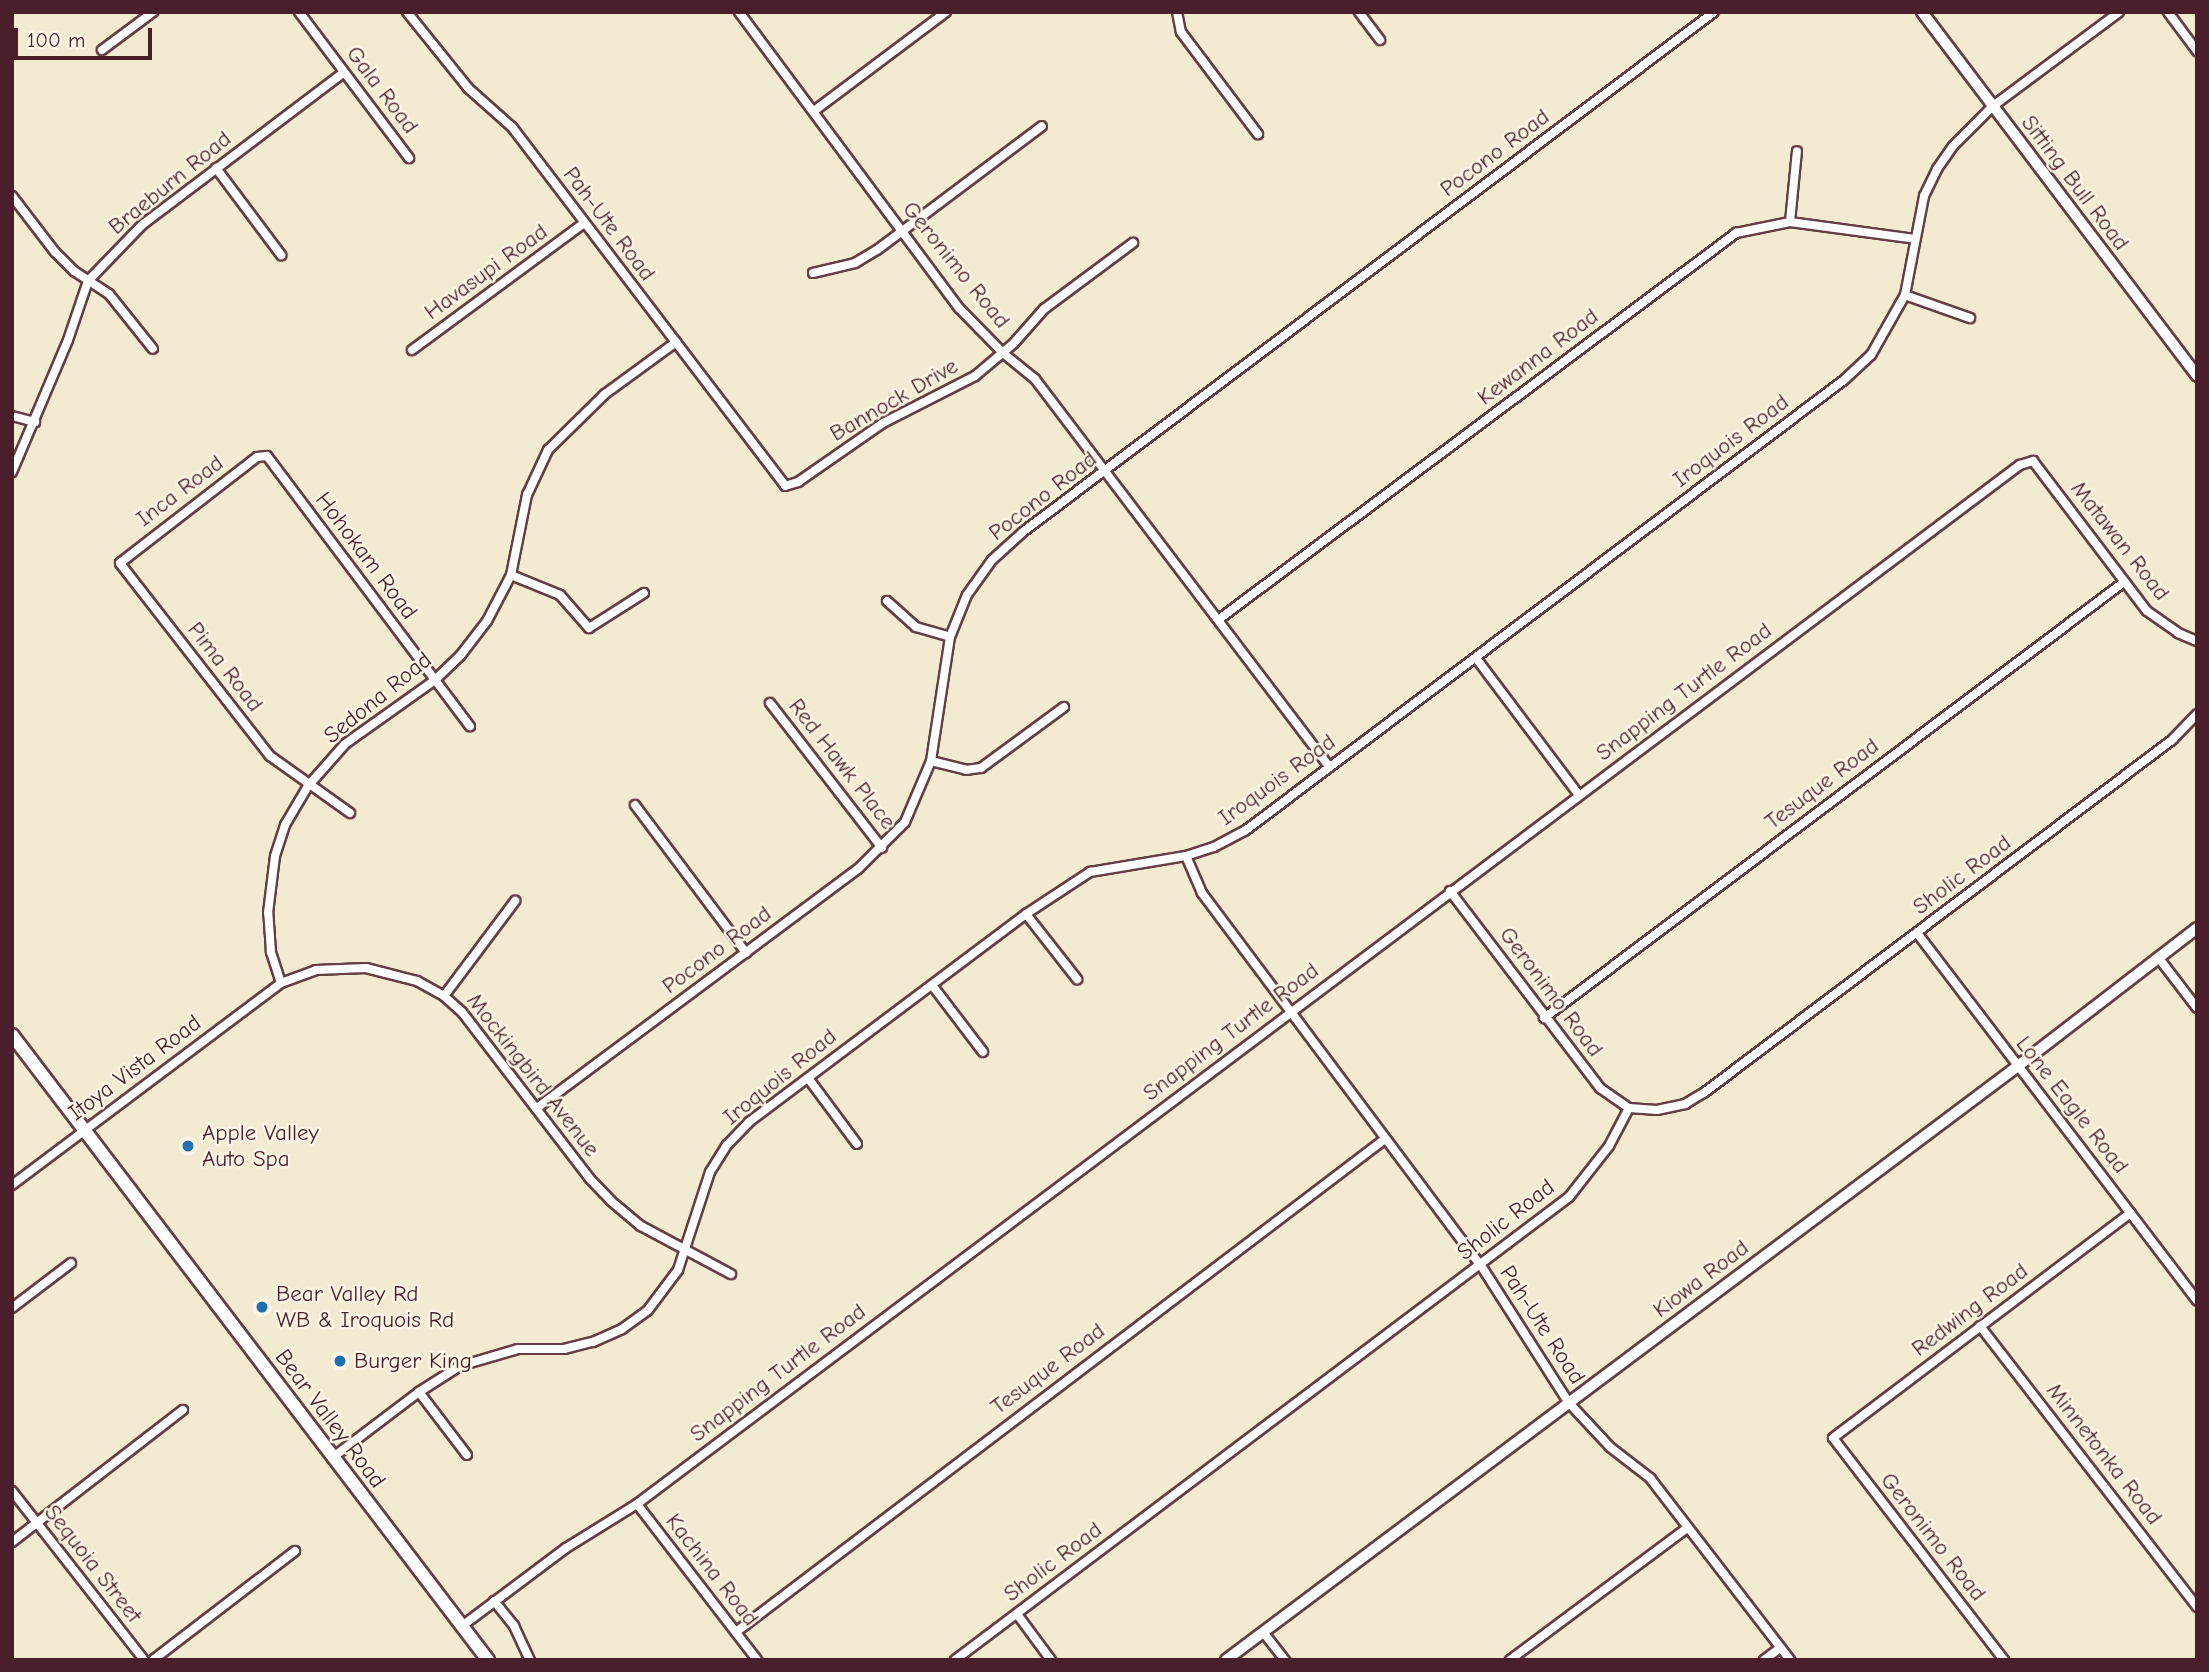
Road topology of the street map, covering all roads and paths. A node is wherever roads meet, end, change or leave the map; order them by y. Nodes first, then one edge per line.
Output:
1 (153, 12) edge
2 (299, 12) edge
3 (407, 12) edge
4 (739, 12) edge
5 (946, 12) edge
6 (1177, 12) edge
7 (1359, 12) edge
8 (1714, 12) edge
9 (1922, 12) edge
10 (2119, 12) edge
11 (2168, 12) edge
12 (1380, 40) dead end
13 (102, 50) dead end
14 (2197, 51) edge
15 (344, 72) junction
16 (1993, 106) junction
17 (814, 111) junction
18 (1042, 127) dead end
19 (1258, 134) dead end
20 (1797, 151) dead end
21 (409, 158) dead end
22 (216, 168) junction
23 (12, 196) edge
24 (1790, 222) junction
25 (583, 224) junction
26 (902, 232) junction
27 (1915, 239) junction
28 (1133, 243) dead end
29 (281, 255) dead end
30 (813, 273) dead end
31 (88, 281) junction
32 (1905, 295) junction
33 (1970, 318) dead end
34 (676, 342) junction
35 (153, 349) dead end
36 (412, 350) dead end
37 (1003, 353) junction
38 (2197, 376) edge
39 (12, 416) edge
40 (35, 422) junction
41 (267, 456) joint
42 (2020, 464) joint
43 (770, 469) joint
44 (1106, 471) junction
45 (12, 472) edge
46 (120, 563) joint
47 (511, 575) junction
48 (2124, 582) junction
49 (644, 593) dead end
50 (887, 601) dead end
51 (1219, 620) junction
52 (950, 637) junction
53 (2197, 641) edge
54 (1476, 658) junction
55 (435, 680) junction
56 (771, 703) dead end
57 (1064, 707) dead end
58 (2197, 714) edge
59 (470, 726) dead end
60 (931, 761) junction
61 (1330, 767) junction
62 (308, 786) junction
63 (1578, 795) junction
64 (635, 805) dead end
65 (350, 813) dead end
66 (882, 848) junction
67 (1185, 856) junction
68 (1450, 891) junction
69 (515, 901) dead end
70 (1026, 914) junction
71 (2197, 928) edge
72 (1917, 933) junction
73 (746, 953) junction
74 (2158, 957) junction
75 (1077, 979) dead end
76 (281, 983) junction
77 (932, 985) junction
78 (444, 996) junction
79 (2197, 1007) edge
80 (1291, 1010) junction
81 (1544, 1017) junction
82 (12, 1035) edge
83 (983, 1052) dead end
84 (2018, 1066) junction
85 (808, 1078) junction
86 (537, 1108) junction
87 (1629, 1108) junction
88 (84, 1130) junction
89 (1385, 1139) junction
90 (857, 1144) dead end
91 (12, 1185) edge
92 (2131, 1213) junction
93 (685, 1252) junction
94 (71, 1263) dead end
95 (1480, 1264) junction
96 (731, 1274) dead end
97 (2197, 1300) edge
98 (12, 1308) edge
99 (1980, 1326) junction
100 (419, 1392) junction
101 (1569, 1403) junction
102 (183, 1410) dead end
103 (1833, 1438) joint
104 (467, 1455) dead end
105 (332, 1458) junction
106 (12, 1491) edge
107 (637, 1504) junction
108 (37, 1523) junction
109 (1688, 1528) junction
110 (12, 1542) edge
111 (295, 1551) dead end
112 (494, 1601) junction
113 (2197, 1607) edge
114 (1017, 1614) junction
115 (462, 1626) junction
116 (736, 1632) junction
117 (1263, 1632) junction
118 (1780, 1648) junction
119 (144, 1660) edge
120 (153, 1660) edge
121 (488, 1660) edge
122 (530, 1660) edge
123 (757, 1660) edge
124 (955, 1660) edge
125 (1051, 1660) edge
126 (1226, 1660) edge
127 (1285, 1660) edge
128 (1510, 1660) edge
129 (1764, 1660) edge
130 (1790, 1660) edge
131 (2004, 1660) edge

1 - 13 street
2 - 15 street, Gala Road
3 - 25 street, Pah-Ute Road
4 - 17 street, Geronimo Road
5 - 17 street
6 - 19 street
7 - 12 street
8 - 44 street, Pocono Road
9 - 16 street, Sitting Bull Road
10 - 16 street, Iroquois Road
11 - 14 street
15 - 21 street, Gala Road
15 - 22 street, Braeburn Road
16 - 27 street, Iroquois Road
16 - 38 street, Sitting Bull Road
17 - 26 street, Geronimo Road
18 - 26 street
20 - 24 street
22 - 29 street
22 - 31 street, Braeburn Road
23 - 31 street
24 - 27 street, Kewanna Road
24 - 51 street, Kewanna Road
25 - 34 street, Pah-Ute Road
25 - 36 street, Havasupi Road
26 - 30 street
26 - 37 street, Geronimo Road
27 - 32 street, Iroquois Road
28 - 37 street
31 - 35 street
31 - 40 street, Braeburn Road
32 - 33 street
32 - 54 street, Iroquois Road
34 - 43 street, Pah-Ute Road
34 - 47 street, Sedona Road
37 - 43 street, Bannock Drive
37 - 44 street, Geronimo Road
39 - 40 street
40 - 45 street, Braeburn Road
41 - 46 street, Inca Road
41 - 55 street, Hohokam Road
42 - 48 street, Matawan Road
42 - 63 street, Snapping Turtle Road
44 - 51 street, Geronimo Road
44 - 52 street, Pocono Road
46 - 62 street, Pima Road
47 - 49 street
47 - 55 street, Sedona Road
48 - 53 street, Matawan Road
48 - 81 street, Tesuque Road
50 - 52 street
51 - 61 street, Geronimo Road
52 - 60 street, Pocono Road
54 - 61 street, Iroquois Road
54 - 63 street
55 - 59 street, Hohokam Road
55 - 62 street, Sedona Road
56 - 66 street, Red Hawk Place
57 - 60 street
58 - 72 street, Sholic Road
60 - 66 street, Pocono Road
61 - 67 street, Iroquois Road
62 - 65 street, Pima Road
62 - 76 street, Sedona Road
63 - 68 street, Snapping Turtle Road
64 - 73 street
66 - 73 street, Pocono Road
67 - 70 street, Iroquois Road
67 - 80 street, Pah-Ute Road
68 - 80 street, Snapping Turtle Road
68 - 81 street, Geronimo Road
69 - 78 street
70 - 75 street
70 - 77 street, Iroquois Road
71 - 74 street, Kiowa Road
72 - 84 street, Lone Eagle Road
72 - 87 street, Sholic Road
73 - 86 street, Pocono Road
74 - 79 street
74 - 84 street, Kiowa Road
76 - 78 street, Mockingbird Avenue
76 - 88 street, Itoya Vista Road
77 - 83 street
77 - 85 street, Iroquois Road
78 - 86 street, Mockingbird Avenue
80 - 89 street, Pah-Ute Road
80 - 107 street, Snapping Turtle Road
81 - 87 street, Geronimo Road
82 - 88 main road, Bear Valley Road
84 - 92 street, Lone Eagle Road
84 - 101 street, Kiowa Road
85 - 90 street
85 - 93 street, Iroquois Road
86 - 93 street, Mockingbird Avenue
87 - 95 street, Sholic Road
88 - 91 street, Itoya Vista Road
88 - 105 main road, Bear Valley Road
89 - 95 street, Pah-Ute Road
89 - 116 street, Tesuque Road
92 - 97 street, Lone Eagle Road
92 - 99 street, Redwing Road
93 - 96 street, Mockingbird Avenue
93 - 100 street, Iroquois Road
94 - 98 street
95 - 101 street, Pah-Ute Road
95 - 114 street, Sholic Road
99 - 103 street, Redwing Road
99 - 113 street, Minnetonka Road
100 - 104 street
100 - 105 street, Iroquois Road
101 - 109 street, Pah-Ute Road
101 - 117 street, Kiowa Road
102 - 108 street
103 - 131 street, Geronimo Road
105 - 115 main road, Bear Valley Road
106 - 108 street, Sequoia Street
107 - 112 street, Snapping Turtle Road
107 - 116 street, Kachina Road
108 - 110 street
108 - 119 street, Sequoia Street
109 - 118 street, Pah-Ute Road
109 - 128 street
111 - 120 street
112 - 115 street, Snapping Turtle Road
112 - 122 street
114 - 124 street, Sholic Road
114 - 125 street
115 - 121 main road, Bear Valley Road
116 - 123 street, Kachina Road
117 - 126 street, Kiowa Road
117 - 127 street
118 - 129 street
118 - 130 street, Pah-Ute Road

